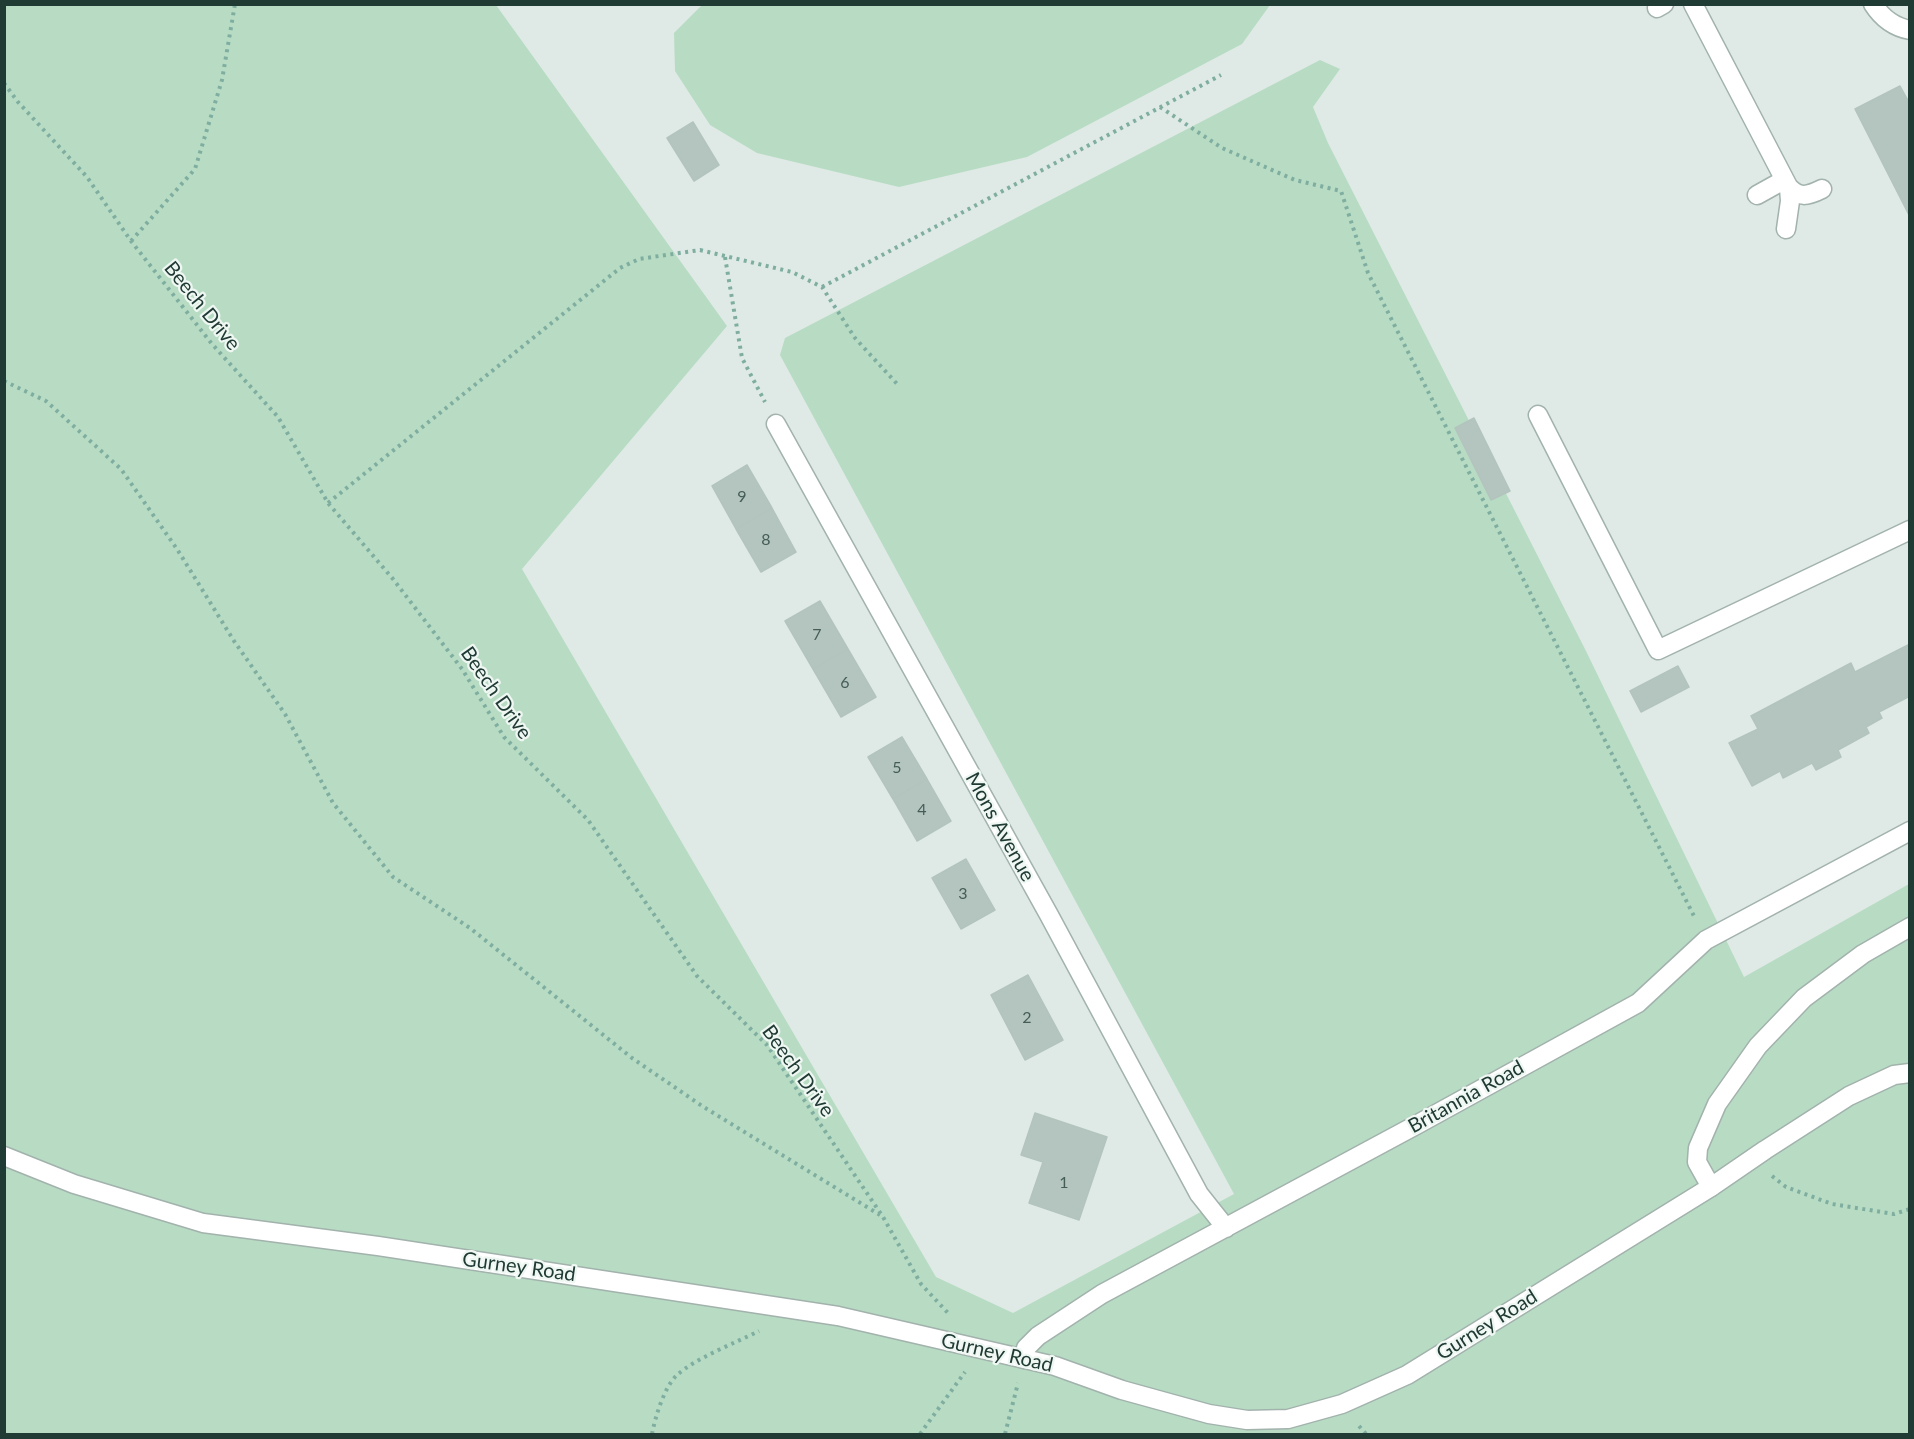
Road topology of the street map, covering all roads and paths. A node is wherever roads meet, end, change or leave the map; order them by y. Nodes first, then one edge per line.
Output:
1 (235, 4) edge
2 (1693, 4) edge
3 (1873, 4) edge
4 (1910, 30) edge
5 (1221, 75) dead end
6 (4, 83) edge
7 (1160, 107) junction
8 (1786, 183) junction
9 (1821, 189) dead end
10 (1757, 195) dead end
11 (1786, 229) dead end
12 (131, 242) junction
13 (724, 257) junction
14 (822, 287) junction
15 (4, 381) edge
16 (898, 385) dead end
17 (1538, 415) dead end
18 (776, 424) joint
19 (328, 503) junction
20 (1910, 530) edge
21 (1910, 831) edge
22 (1910, 927) edge
23 (1706, 940) junction
24 (1910, 1073) edge
25 (1765, 1150) junction
26 (4, 1156) edge
27 (1711, 1188) junction
28 (1910, 1209) edge
29 (883, 1217) junction
30 (1226, 1228) junction
31 (951, 1317) dead end
32 (760, 1331) dead end
33 (981, 1350) junction
34 (1023, 1359) junction
35 (1019, 1378) dead end
36 (652, 1434) edge
37 (920, 1434) edge
38 (1005, 1434) edge

1 - 12 path
2 - 8 street
3 - 4 street
5 - 7 path
6 - 12 path, Beech Drive
7 - 14 path
7 - 23 path
8 - 9 street
8 - 10 street
8 - 11 street
12 - 19 path, Beech Drive
13 - 14 path
13 - 18 path
13 - 19 path
14 - 16 path
15 - 29 path
17 - 20 street
18 - 30 street, Mons Avenue
19 - 29 path, Beech Drive
21 - 23 street, Britannia Road
22 - 27 street
23 - 30 street, Britannia Road
24 - 25 street, Gurney Road
25 - 27 street, Gurney Road
25 - 28 path
26 - 33 street, Gurney Road
27 - 34 street, Gurney Road
29 - 31 path, Beech Drive
30 - 34 street, Britannia Road
32 - 36 path
33 - 34 street, Gurney Road
33 - 37 path
35 - 38 path

